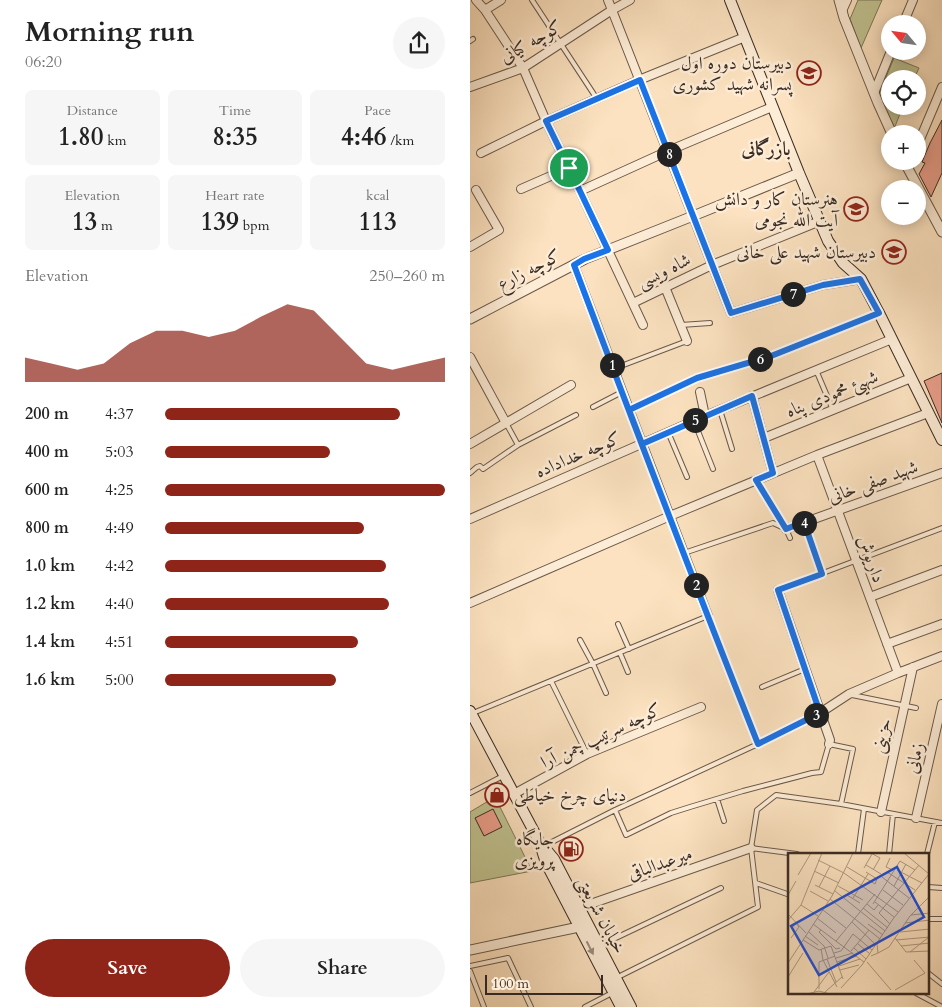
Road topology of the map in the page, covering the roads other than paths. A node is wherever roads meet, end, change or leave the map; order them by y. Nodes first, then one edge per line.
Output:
1 (476, 0) edge
2 (501, 0) edge
3 (532, 0) edge
4 (608, 0) edge
5 (630, 0) edge
6 (730, 0) edge
7 (840, 0) edge
8 (847, 0) edge
9 (913, 0) edge
10 (485, 10) junction
11 (612, 10) junction
12 (842, 11) junction
13 (907, 15) edge
14 (745, 37) junction
15 (560, 44) junction
16 (888, 60) edge
17 (523, 68) junction
18 (640, 80) junction
19 (942, 87) edge
20 (470, 88) edge
21 (874, 93) junction
22 (597, 98) junction
23 (772, 107) junction
24 (546, 121) junction
25 (888, 125) edge
26 (926, 125) edge
27 (668, 151) junction
28 (481, 153) dead end
29 (569, 168) junction
30 (910, 170) edge
31 (799, 173) junction
32 (521, 189) dead end
33 (580, 191) junction
34 (473, 192) edge
35 (693, 216) junction
36 (820, 221) junction
37 (942, 232) edge
38 (470, 247) edge
39 (608, 250) junction
40 (712, 264) junction
41 (574, 265) junction
42 (860, 279) junction
43 (665, 287) junction
44 (633, 303) junction
45 (879, 313) junction
46 (470, 319) edge
47 (710, 323) dead end
48 (643, 325) dead end
49 (681, 326) junction
50 (892, 338) junction
51 (687, 341) joint
52 (470, 357) edge
53 (614, 369) junction
54 (816, 370) junction
55 (478, 372) junction
56 (470, 376) edge
57 (911, 378) junction
58 (572, 386) dead end
59 (622, 392) junction
60 (700, 392) dead end
61 (752, 396) junction
62 (593, 407) dead end
63 (629, 410) junction
64 (720, 410) junction
65 (833, 410) junction
66 (928, 413) junction
67 (576, 415) dead end
68 (705, 416) junction
69 (694, 421) junction
70 (506, 423) junction
71 (668, 432) junction
72 (764, 438) junction
73 (942, 440) edge
74 (470, 444) edge
75 (642, 444) junction
76 (518, 445) junction
77 (732, 448) dead end
78 (817, 455) junction
79 (713, 469) dead end
80 (470, 473) edge
81 (773, 473) junction
82 (942, 473) edge
83 (687, 477) dead end
84 (756, 480) junction
85 (837, 510) junction
86 (670, 516) junction
87 (470, 519) edge
88 (804, 522) junction
89 (942, 528) edge
90 (786, 529) junction
91 (790, 538) dead end
92 (684, 553) junction
93 (856, 561) junction
94 (942, 570) edge
95 (822, 574) junction
96 (778, 590) joint
97 (870, 597) junction
98 (470, 603) edge
99 (708, 616) junction
100 (618, 624) dead end
101 (942, 624) edge
102 (580, 640) dead end
103 (887, 644) junction
104 (630, 649) junction
105 (620, 652) junction
106 (942, 656) edge
107 (593, 664) junction
108 (913, 667) junction
109 (805, 669) junction
110 (628, 672) dead end
111 (898, 673) junction
112 (552, 681) junction
113 (762, 687) dead end
114 (606, 693) dead end
115 (849, 694) junction
116 (942, 704) edge
117 (904, 706) junction
118 (701, 707) dead end
119 (916, 708) dead end
120 (471, 713) edge
121 (820, 713) junction
122 (941, 713) edge
123 (758, 744) junction
124 (829, 744) junction
125 (587, 754) junction
126 (504, 775) junction
127 (470, 793) edge
128 (514, 794) junction
129 (717, 799) junction
130 (841, 804) junction
131 (864, 809) junction
132 (615, 810) junction
133 (881, 812) junction
134 (893, 814) junction
135 (916, 818) junction
136 (724, 821) dead end
137 (935, 822) junction
138 (942, 823) edge
139 (541, 844) junction
140 (751, 848) junction
141 (790, 853) edge
142 (858, 853) edge
143 (889, 853) edge
144 (927, 853) edge
145 (756, 883) junction
146 (721, 888) dead end
147 (788, 894) edge
148 (579, 908) junction
149 (579, 927) junction
150 (599, 946) junction
151 (470, 950) edge
152 (470, 966) edge
153 (470, 971) edge
154 (930, 975) edge
155 (616, 978) junction
156 (942, 984) edge
157 (613, 992) junction
158 (918, 994) edge
159 (484, 1007) edge
160 (531, 1007) edge
161 (585, 1007) edge
162 (621, 1007) edge
163 (631, 1007) edge
164 (942, 1007) edge

1 - 10 street
2 - 10 street
3 - 15 lane
4 - 11 street
5 - 11 street, کوچه کیانی
6 - 14 main road
7 - 12 street
8 - 12 street
9 - 13 street
10 - 17 street
11 - 15 street, کوچه کیانی
11 - 18 street
12 - 21 street
14 - 18 street
14 - 23 main road
15 - 17 street, کوچه کیانی
15 - 22 lane
16 - 21 street
17 - 20 street, کوچه کیانی
17 - 24 street
18 - 22 street
18 - 27 street
19 - 26 street
21 - 25 street
22 - 24 street
23 - 27 street
23 - 31 main road
24 - 28 street
24 - 29 street
27 - 33 street
27 - 35 street
29 - 32 street
29 - 33 street
30 - 37 street
31 - 35 street, کوچه زارع
31 - 36 main road
33 - 39 street
34 - 38 street
35 - 39 street, کوچه زارع
35 - 40 street
36 - 40 street, شاه ویسی
36 - 42 main road
39 - 41 street, کوچه زارع
39 - 44 street
40 - 42 street
40 - 43 street, شاه ویسی
41 - 46 street, کوچه زارع
41 - 53 street
42 - 45 main road
43 - 44 street, شاه ویسی
43 - 49 street
44 - 48 street
45 - 50 main road
45 - 63 lane
47 - 49 lane
49 - 51 street
50 - 54 street, کوچه خداداده
50 - 57 main road
51 - 53 lane
52 - 55 street
53 - 59 street
54 - 61 street, کوچه خداداده
54 - 65 lane
55 - 56 street
55 - 70 street
57 - 65 street, شهیئ محمودی پناه
57 - 66 main road
58 - 70 street
59 - 62 lane
59 - 63 street
60 - 68 street
61 - 64 street, کوچه خداداده
61 - 72 street
63 - 75 street
64 - 68 street, کوچه خداداده
64 - 77 lane
65 - 72 street, شهیئ محمودی پناه
66 - 73 main road
66 - 78 street
67 - 76 lane
68 - 69 street, کوچه خداداده
69 - 71 street, کوچه خداداده
69 - 79 lane
70 - 74 street
70 - 76 lane
71 - 75 street, کوچه خداداده
71 - 83 lane
72 - 81 street
75 - 86 street
75 - 87 street, کوچه خداداده
76 - 80 lane
78 - 81 street
78 - 85 street, داریوش
81 - 84 street
82 - 85 street, شهید صفی خانی
84 - 86 street
84 - 90 lane
85 - 88 street, شهید صفی خانی
85 - 93 street, داریوش
86 - 92 street
86 - 98 street
88 - 90 street, شهید صفی خانی
88 - 95 lane
89 - 93 lane
90 - 91 lane
90 - 92 lane
92 - 99 street
93 - 95 lane
93 - 97 street, داریوش
94 - 97 street
95 - 96 lane
96 - 109 street
97 - 103 street, داریوش
99 - 104 lane
99 - 123 lane
100 - 104 lane
101 - 103 street
102 - 107 lane
103 - 111 street, داریوش
104 - 105 lane
105 - 107 lane
105 - 110 lane
106 - 108 street
107 - 112 lane
107 - 114 lane
108 - 111 street
108 - 117 street, حزینی
109 - 113 lane
109 - 121 street
111 - 115 street
112 - 120 lane
112 - 125 lane
115 - 117 lane
115 - 121 street
116 - 122 street, زمانی
117 - 119 lane
117 - 133 street, حزینی
118 - 125 street, کوچه سرتیپ چمن آرا
120 - 126 main road, خیابان شریعتی
121 - 123 lane
121 - 124 street
122 - 135 street, زمانی
123 - 132 lane
124 - 129 lane
124 - 130 lane
125 - 128 street, کوچه سرتیپ چمن آرا
126 - 127 lane
126 - 128 main road, خیابان شریعتی
128 - 139 main road, خیابان شریعتی
129 - 132 lane
129 - 136 lane
130 - 131 lane
130 - 140 lane
131 - 133 lane
131 - 142 lane
132 - 139 lane
133 - 134 lane
134 - 135 lane
134 - 143 lane
135 - 137 lane
137 - 138 lane
137 - 144 lane
139 - 148 main road, خیابان شریعتی
139 - 149 main road, خیابان شریعتی
140 - 141 lane
140 - 145 lane
140 - 148 street, میرعبدالباقی
145 - 147 lane
145 - 155 lane
146 - 150 lane
148 - 150 main road, خیابان شریعتی
149 - 151 street
149 -> 157 main road, خیابان شریعتی
150 - 155 main road, خیابان شریعتی
152 - 160 lane
153 - 159 lane
154 - 156 lane
155 - 163 main road, خیابان شریعتی
157 - 161 lane
157 - 162 main road, خیابان شریعتی
158 - 164 lane

